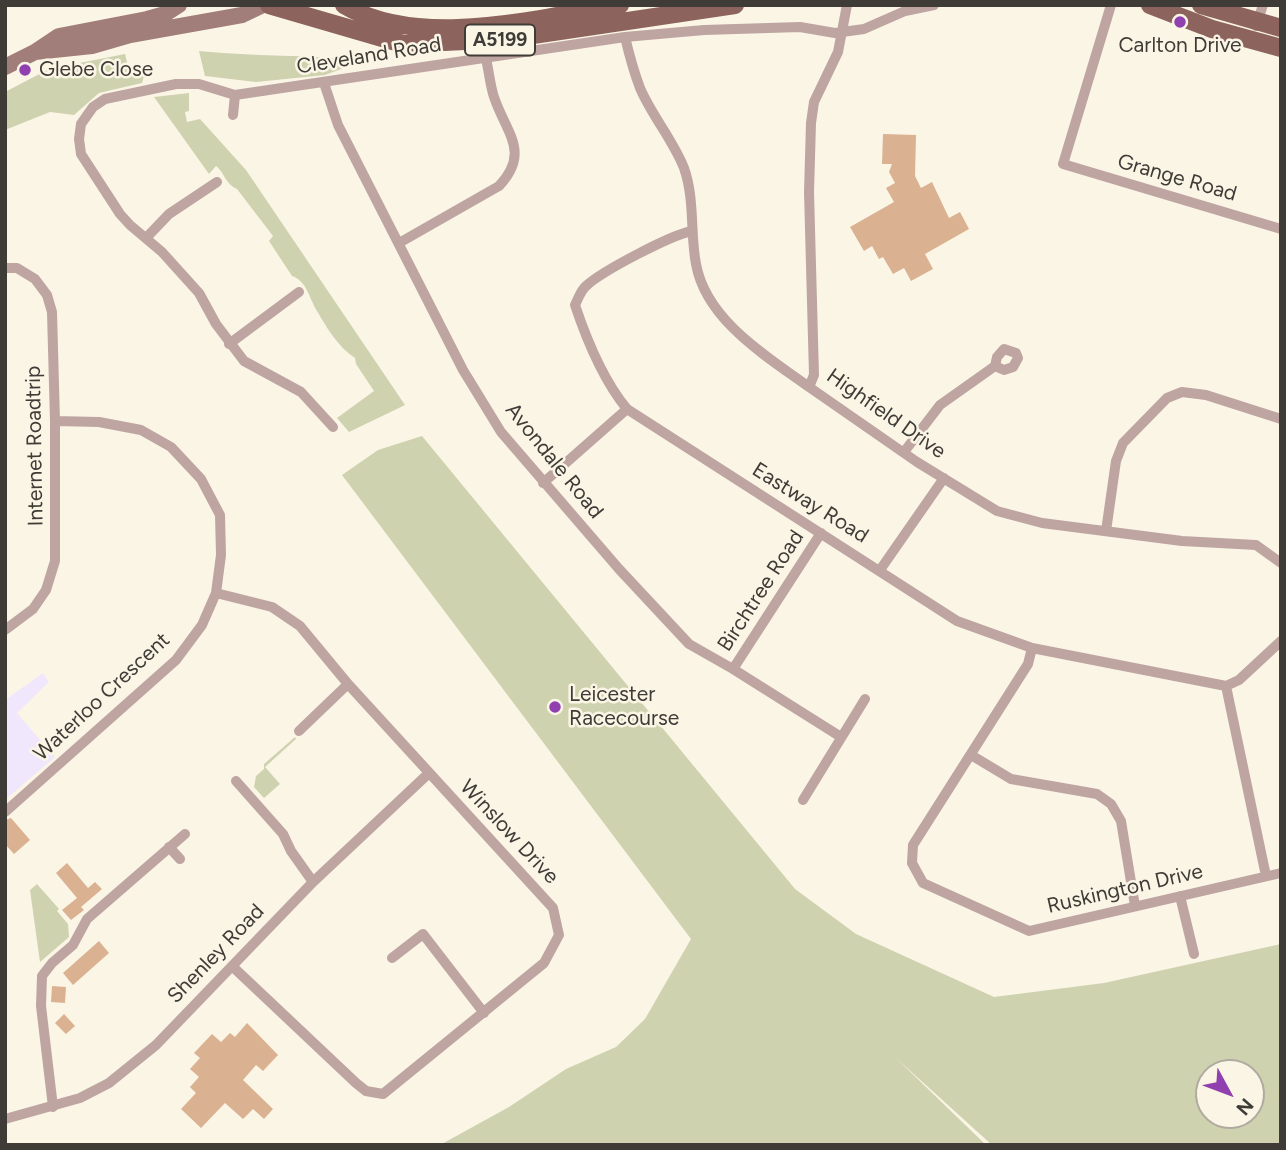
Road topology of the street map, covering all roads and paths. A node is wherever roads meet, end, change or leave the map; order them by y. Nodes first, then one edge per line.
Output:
1 (164, 5) edge
2 (179, 5) edge
3 (263, 5) edge
4 (269, 5) edge
5 (345, 5) edge
6 (620, 5) edge
7 (735, 5) edge
8 (847, 5) edge
9 (934, 5) edge
10 (1111, 5) edge
11 (1150, 5) edge
12 (1202, 5) edge
13 (1259, 14) edge
14 (148, 19) junction
15 (1281, 28) edge
16 (843, 32) junction
17 (625, 37) junction
18 (1252, 42) junction
19 (1281, 48) edge
20 (35, 52) junction
21 (486, 59) junction
22 (5, 67) edge
23 (324, 83) junction
24 (235, 95) junction
25 (233, 115) dead end
26 (217, 182) dead end
27 (1281, 229) edge
28 (692, 231) junction
29 (147, 237) junction
30 (399, 243) junction
31 (5, 268) edge
32 (299, 292) dead end
33 (229, 344) junction
34 (995, 366) dead end
35 (809, 387) junction
36 (627, 410) junction
37 (1281, 419) edge
38 (55, 421) junction
39 (333, 427) dead end
40 (904, 453) junction
41 (944, 478) junction
42 (543, 483) junction
43 (1106, 531) junction
44 (821, 534) junction
45 (1281, 563) edge
46 (880, 570) junction
47 (216, 593) junction
48 (5, 630) edge
49 (1281, 641) edge
50 (1032, 648) junction
51 (733, 668) junction
52 (348, 684) junction
53 (1226, 686) junction
54 (865, 699) dead end
55 (299, 731) dead end
56 (841, 737) junction
57 (971, 755) junction
58 (429, 773) junction
59 (236, 780) dead end
60 (803, 800) dead end
61 (5, 812) edge
62 (185, 834) dead end
63 (169, 847) junction
64 (180, 859) dead end
65 (1281, 873) edge
66 (1266, 876) junction
67 (313, 882) junction
68 (1180, 896) junction
69 (1135, 906) junction
70 (1194, 954) dead end
71 (392, 958) dead end
72 (232, 967) junction
73 (484, 1013) junction
74 (53, 1107) junction
75 (5, 1119) edge

1 - 14 main road
2 - 14 main road
3 - 20 main road
4 - 7 main road, A5199
5 - 6 main road, A5199
8 - 16 street, Highfield Drive
9 - 16 street
10 - 27 street, Grange Road
11 - 18 main road
12 - 13 main road
13 - 15 main road
13 - 18 street
14 - 20 main road
16 - 17 street, Cleveland Road
16 - 35 street, Highfield Drive
17 - 21 street, Cleveland Road
17 - 28 street
18 - 19 main road
20 - 22 main road
21 - 23 street, Cleveland Road
21 - 30 street
23 - 24 street, Cleveland Road
23 - 30 street, Avondale Road
24 - 25 street
24 - 29 street, Cleveland Road
26 - 29 street
28 - 35 street
28 - 36 street, Eastway Road
29 - 33 street, Cleveland Road
30 - 42 street, Avondale Road
31 - 38 street, Internet Roadtrip
32 - 33 street
33 - 39 street, Cleveland Road
34 - 40 street
35 - 40 street, Highfield Drive
36 - 42 street
36 - 44 street, Eastway Road
37 - 43 street
38 - 47 street, Waterloo Crescent
38 - 48 street, Internet Roadtrip
40 - 41 street, Highfield Drive
41 - 43 street, Highfield Drive
41 - 46 street
42 - 51 street, Avondale Road
43 - 45 street, Highfield Drive
44 - 46 street, Eastway Road
44 - 51 street, Birchtree Road
46 - 50 street, Eastway Road
47 - 52 street, Winslow Drive
47 - 61 street, Waterloo Crescent
49 - 53 street
50 - 53 street, Eastway Road
50 - 57 street, Ruskington Drive
51 - 56 street, Avondale Road
52 - 55 street
52 - 58 street, Winslow Drive
53 - 66 street
54 - 56 street
56 - 60 street
57 - 69 street
57 - 69 street, Ruskington Drive
58 - 67 street, Shenley Road
58 - 73 street, Winslow Drive
59 - 67 street
62 - 63 street
63 - 64 street
63 - 74 street
65 - 66 street, Ruskington Drive
66 - 68 street, Ruskington Drive
67 - 72 street, Shenley Road
68 - 69 street, Ruskington Drive
68 - 70 street
71 - 73 street
72 - 73 street, Winslow Drive
72 - 74 street, Shenley Road
74 - 75 street, Shenley Road

